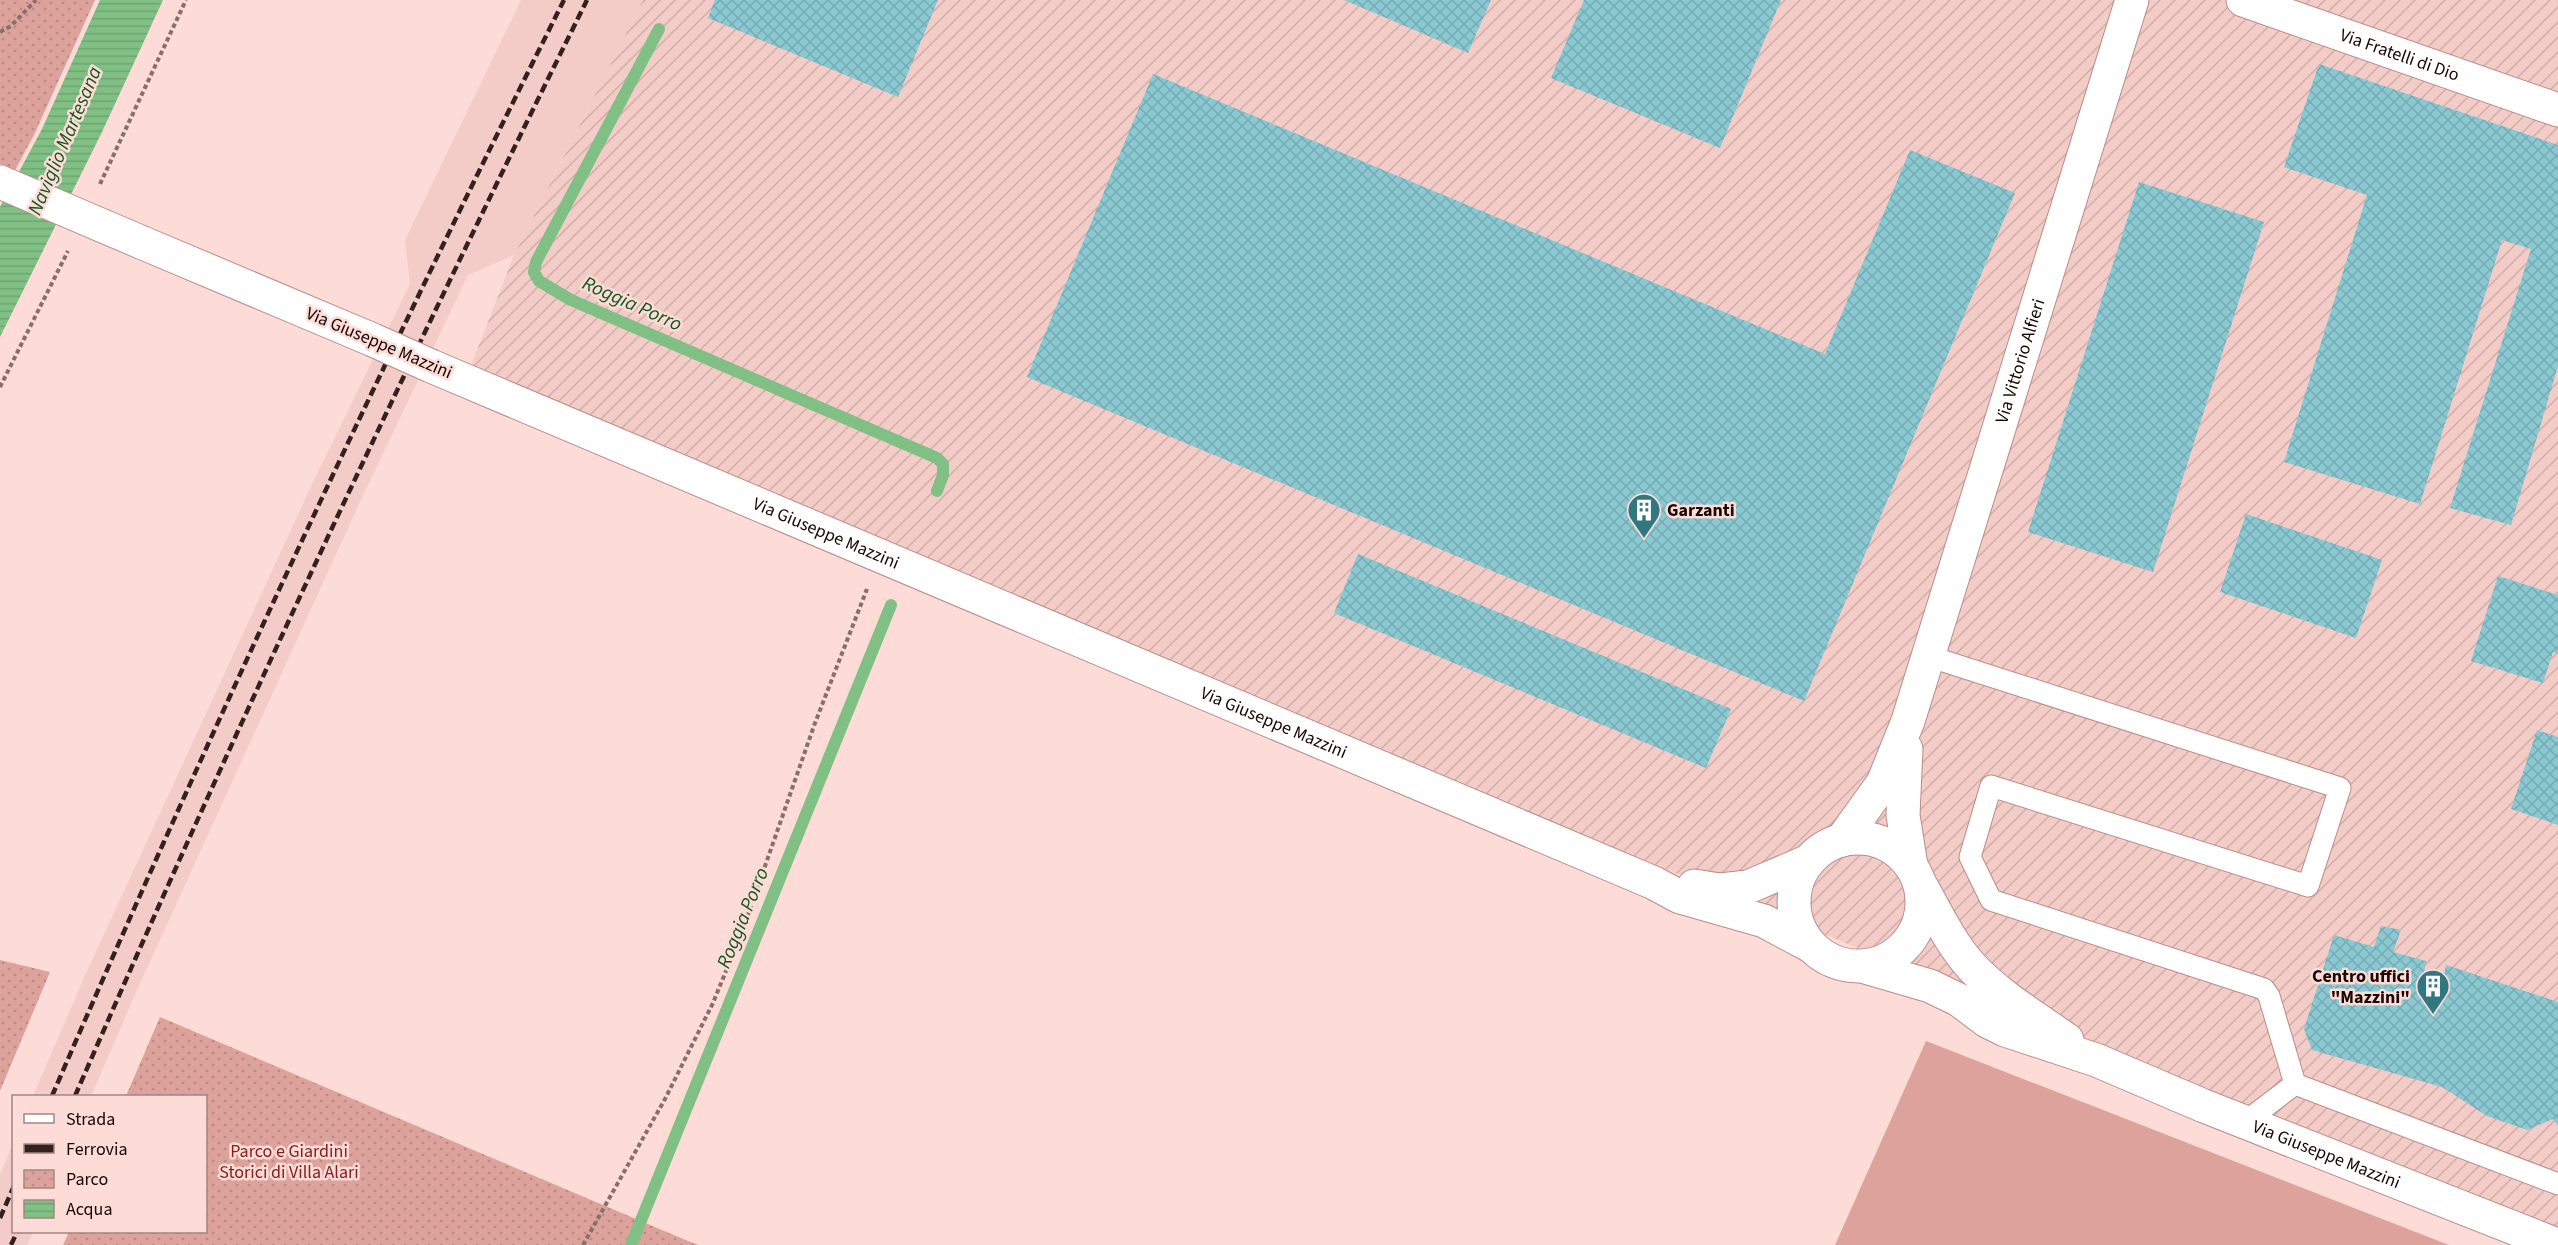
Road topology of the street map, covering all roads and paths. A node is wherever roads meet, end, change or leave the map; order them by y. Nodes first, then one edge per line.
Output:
1 (36, 0) edge
2 (2132, 0) edge
3 (2243, 0) edge
4 (0, 32) edge
5 (2558, 110) edge
6 (0, 182) edge
7 (880, 554) junction
8 (1928, 656) junction
9 (1908, 721) junction
10 (1842, 840) junction
11 (1809, 861) junction
12 (1916, 875) junction
13 (1654, 883) junction
14 (1812, 946) junction
15 (1865, 967) junction
16 (2096, 1060) junction
17 (2295, 1084) junction
18 (2245, 1122) junction
19 (2558, 1184) edge
20 (583, 1245) edge
21 (2557, 1245) edge

1 - 4 path
2 - 8 street, Via Vittorio Alfieri
3 - 5 street, Via Fratelli di Dio
6 - 7 street, Via Giuseppe Mazzini, bridge
7 - 13 street, Via Giuseppe Mazzini
7 - 20 path
8 - 9 street, Via Vittorio Alfieri
8 - 17 lane
9 - 10 street, Via Vittorio Alfieri
9 - 12 street, Via Vittorio Alfieri
10 - 11 street, Via Giuseppe Mazzini
10 - 12 street, Via Giuseppe Mazzini
11 - 13 street, Via Giuseppe Mazzini
11 - 14 street, Via Giuseppe Mazzini
12 - 15 street
12 - 16 street, Via Giuseppe Mazzini
13 - 14 street, Via Giuseppe Mazzini
14 - 15 street, Via Giuseppe Mazzini
15 - 16 street, Via Giuseppe Mazzini
16 - 18 street, Via Giuseppe Mazzini
17 - 18 lane
17 - 19 lane
18 - 21 street, Via Giuseppe Mazzini

